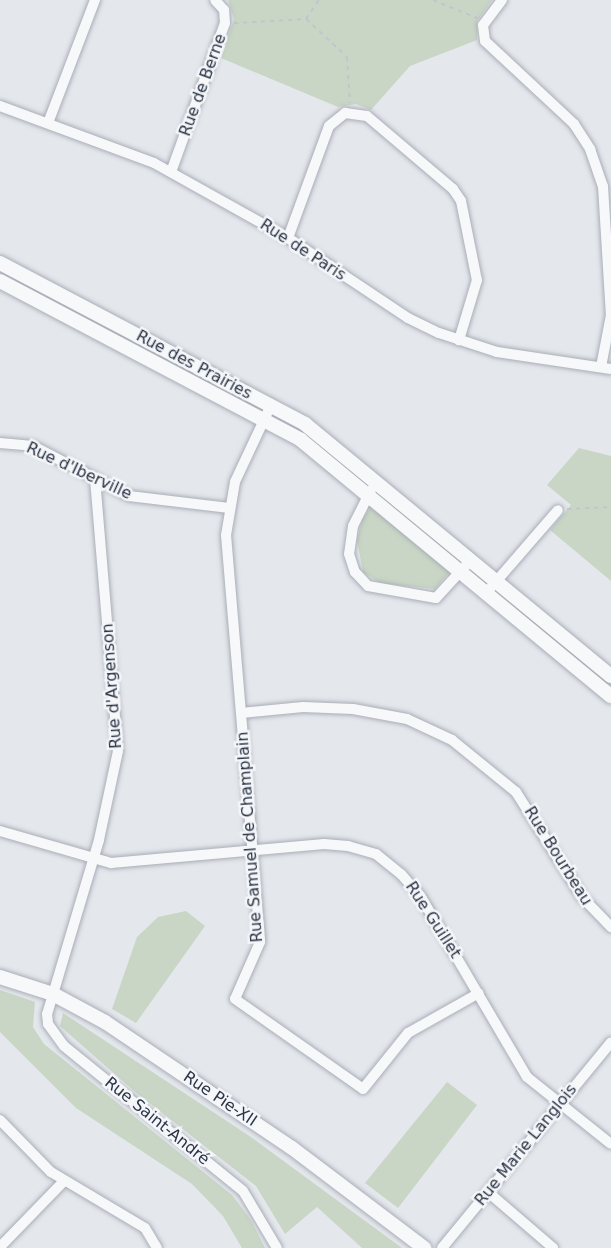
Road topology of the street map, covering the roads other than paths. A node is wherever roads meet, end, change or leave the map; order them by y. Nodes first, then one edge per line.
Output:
1 (95, 0) edge
2 (215, 0) edge
3 (502, 0) edge
4 (0, 106) edge
5 (48, 123) junction
6 (171, 172) junction
7 (288, 238) junction
8 (0, 263) edge
9 (0, 281) edge
10 (459, 340) junction
11 (606, 368) edge
12 (271, 405) junction
13 (263, 420) junction
14 (0, 443) edge
15 (95, 479) junction
16 (377, 483) junction
17 (367, 494) junction
18 (229, 508) junction
19 (558, 510) road end
20 (471, 560) junction
21 (461, 572) junction
22 (497, 581) junction
23 (487, 592) junction
24 (611, 676) edge
25 (611, 696) edge
26 (240, 713) junction
27 (0, 831) edge
28 (253, 850) junction
29 (94, 859) junction
30 (611, 927) edge
31 (0, 977) edge
32 (479, 993) junction
33 (53, 994) junction
34 (611, 1042) edge
35 (560, 1104) junction
36 (0, 1120) edge
37 (611, 1144) edge
38 (64, 1181) junction
39 (488, 1192) junction
40 (0, 1247) edge
41 (157, 1248) edge
42 (277, 1248) edge
43 (424, 1248) edge
44 (442, 1248) edge
45 (553, 1248) edge

1 - 5 street
2 - 6 street, Rue de Berne
3 - 11 street
4 - 5 street, Rue de Paris
5 - 6 street, Rue de Paris
6 - 7 street, Rue de Paris
7 - 10 street, Rue de Paris
7 - 10 street
8 - 12 street, Rue des Prairies
9 - 13 street, Rue des Prairies
10 - 11 street, Rue de Paris
12 - 13 street, Rue Samuel de Champlain
12 - 16 street, Rue des Prairies
13 - 17 street, Rue des Prairies
13 - 18 street, Rue Samuel de Champlain
14 - 15 street, Rue d'Iberville
15 - 18 street, Rue d'Iberville
15 - 29 street, Rue d'Argenson
16 - 17 street
16 - 20 street, Rue des Prairies
17 - 21 street, Rue des Prairies
17 - 21 street
18 - 26 street, Rue Samuel de Champlain
19 - 22 street
20 - 21 street
20 - 22 street, Rue des Prairies
21 - 23 street, Rue des Prairies
22 - 23 street
22 - 24 street, Rue des Prairies
23 - 25 street, Rue des Prairies
26 - 28 street, Rue Samuel de Champlain
26 - 30 street, Rue Bourbeau
27 - 29 street, Rue Guillet
28 - 29 street, Rue Guillet
28 - 32 street, Rue Guillet
28 - 32 street, Rue Samuel de Champlain
29 - 33 street, Rue d'Argenson
31 - 33 street, Rue Pie-XII
32 - 35 street, Rue Guillet
33 - 42 street, Rue Saint-André
33 - 43 street, Rue Pie-XII
34 - 35 street, Rue Marie Langlois
35 - 37 street, Rue Guillet
35 - 39 street, Rue Marie Langlois
36 - 38 street
38 - 40 street
38 - 41 street
39 - 44 street, Rue Marie Langlois
39 - 45 street

